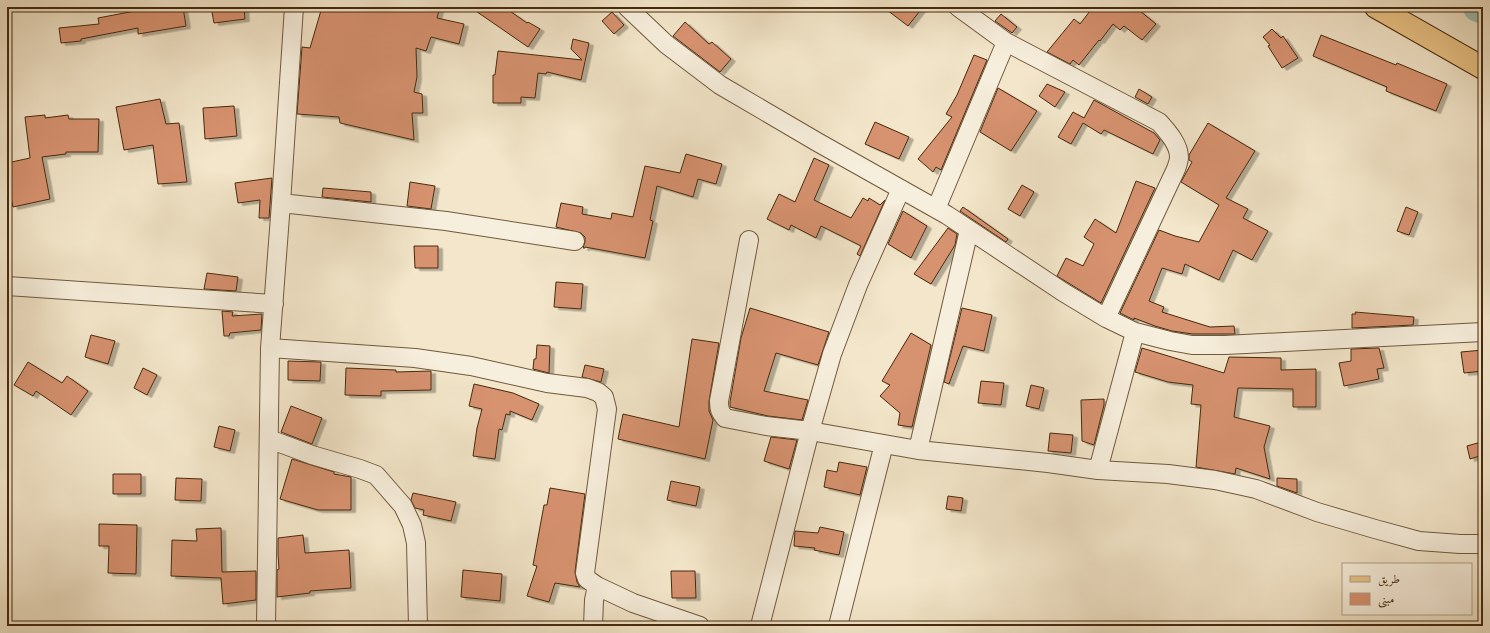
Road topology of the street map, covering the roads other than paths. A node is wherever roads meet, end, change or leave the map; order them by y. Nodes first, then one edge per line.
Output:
1 (294, 7) edge
2 (627, 7) edge
3 (958, 7) edge
4 (1376, 7) edge
5 (1006, 42) junction
6 (1483, 68) edge
7 (902, 189) junction
8 (281, 203) junction
9 (936, 209) junction
10 (969, 230) junction
11 (750, 240) dead end
12 (574, 241) dead end
13 (7, 286) edge
14 (274, 304) junction
15 (1106, 318) junction
16 (1135, 332) junction
17 (1483, 332) edge
18 (270, 348) junction
19 (810, 431) junction
20 (269, 439) junction
21 (884, 444) junction
22 (918, 450) junction
23 (1098, 470) junction
24 (1483, 544) edge
25 (597, 586) junction
26 (266, 626) edge
27 (418, 626) edge
28 (593, 626) edge
29 (700, 626) edge
30 (760, 626) edge
31 (838, 626) edge

1 - 8 street
2 - 7 street
3 - 5 street
4 - 6 main road
5 - 9 street
5 - 15 street
7 - 9 street
7 - 19 street
8 - 12 street
8 - 14 street
9 - 10 street
10 - 15 street
10 - 22 street
11 - 19 street
13 - 14 street
14 - 18 street
15 - 16 street
16 - 17 street
16 - 23 street
18 - 20 street
18 - 25 street
19 - 21 street
19 - 30 street
20 - 26 street
20 - 27 street
21 - 22 street
21 - 31 street
22 - 23 street
23 - 24 street
25 - 28 street
25 - 29 street

